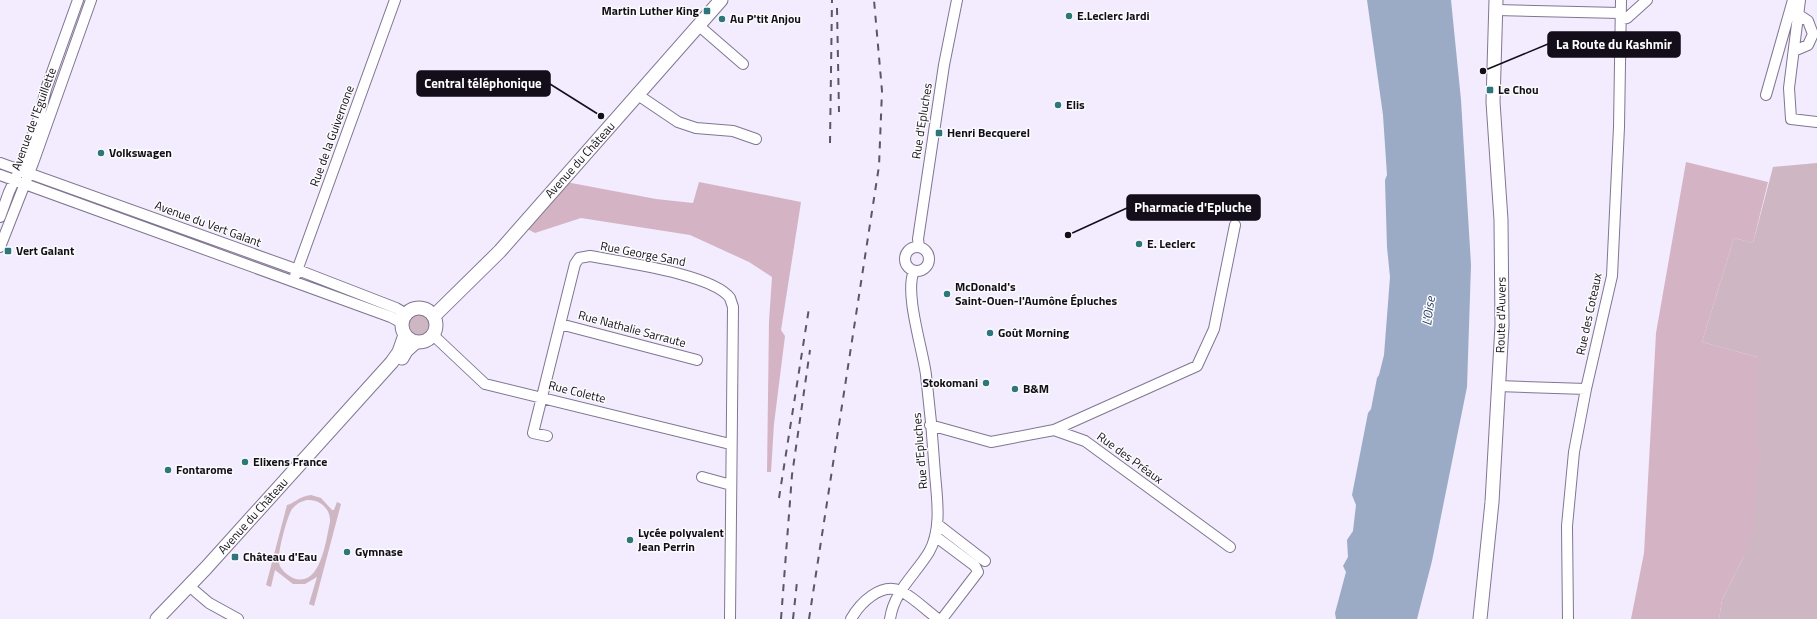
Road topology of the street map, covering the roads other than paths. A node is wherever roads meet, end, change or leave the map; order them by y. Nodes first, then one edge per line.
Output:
1 (78, 0) edge
2 (91, 0) edge
3 (395, 0) edge
4 (721, 0) edge
5 (957, 0) edge
6 (1621, 0) edge
7 (1648, 0) edge
8 (1793, 0) edge
9 (1800, 0) edge
10 (1497, 5) edge
11 (1799, 15) junction
12 (1621, 16) junction
13 (698, 25) junction
14 (1814, 37) edge
15 (1794, 51) junction
16 (743, 64) dead end
17 (638, 95) junction
18 (1766, 95) dead end
19 (1817, 122) edge
20 (756, 139) dead end
21 (0, 162) edge
22 (24, 171) junction
23 (0, 175) edge
24 (19, 182) junction
25 (0, 217) edge
26 (1236, 226) dead end
27 (919, 247) junction
28 (0, 248) edge
29 (298, 270) junction
30 (914, 271) junction
31 (294, 281) junction
32 (434, 316) junction
33 (560, 324) junction
34 (407, 329) junction
35 (433, 336) junction
36 (697, 360) dead end
37 (1498, 386) junction
38 (1586, 389) junction
39 (542, 397) junction
40 (930, 425) junction
41 (1054, 430) junction
42 (547, 436) dead end
43 (730, 444) junction
44 (702, 477) dead end
45 (731, 485) junction
46 (937, 524) junction
47 (935, 536) junction
48 (1230, 547) dead end
49 (985, 561) dead end
50 (193, 589) junction
51 (900, 591) junction
52 (157, 619) edge
53 (169, 619) edge
54 (238, 619) edge
55 (730, 619) edge
56 (851, 619) edge
57 (890, 619) edge
58 (938, 619) edge
59 (942, 619) edge
60 (1480, 619) edge
61 (1568, 619) edge

1 - 22 street, Avenue de l'Eguillette
2 - 22 street, Avenue de l'Eguillette
3 - 29 street, Rue de la Guivernone
4 - 13 main road, Avenue du Château
5 - 27 street, Rue d'Epluches
6 - 12 street, Rue des Coteaux
7 - 12 street
8 - 18 street
9 - 11 street
10 - 12 street
10 - 37 main road, Route d'Auvers
11 - 14 street
11 - 15 street
12 - 38 street, Rue des Coteaux
13 - 16 street
13 - 17 main road, Avenue du Château
14 - 15 street
15 - 19 street
17 - 20 street
17 - 32 main road, Avenue du Château
21 - 22 street, Avenue du Vert Galant
22 - 24 street, Avenue de l'Eguillette
22 - 29 street, Avenue du Vert Galant
23 - 24 street, Avenue du Vert Galant
24 - 25 street, Avenue de l'Eguillette
24 - 28 street, Avenue de l'Eguillette
24 - 31 street, Avenue du Vert Galant
26 - 41 street
27 - 30 street
27 - 30 street
29 - 31 street, Rue de la Guivernone
29 - 34 street, Avenue du Vert Galant
30 - 40 street, Rue d'Epluches
31 - 34 street, Avenue du Vert Galant
32 - 34 main road
32 - 35 main road
33 - 36 street, Rue Nathalie Sarraute
33 - 39 street, Rue George Sand
33 - 43 street, Rue George Sand
34 - 35 main road
34 - 50 main road, Avenue du Château
35 - 39 street, Rue Colette
37 - 38 street
37 - 60 main road, Route d'Auvers
38 - 61 street, Rue des Coteaux
39 - 42 street, Rue George Sand
39 - 43 street, Rue Colette
40 - 41 street
40 - 46 street, Rue d'Epluches
41 - 48 street, Rue des Préaux
43 - 45 street, Rue George Sand
44 - 45 street
45 - 55 street, Rue George Sand
46 - 47 street, Rue d'Epluches
46 - 49 street
47 - 51 street, Rue d'Epluches
47 - 59 street
50 - 52 main road, Avenue du Château
50 - 53 main road, Avenue du Château
50 - 54 street
51 - 56 street
51 - 57 street, Rue d'Epluches
51 - 58 street

